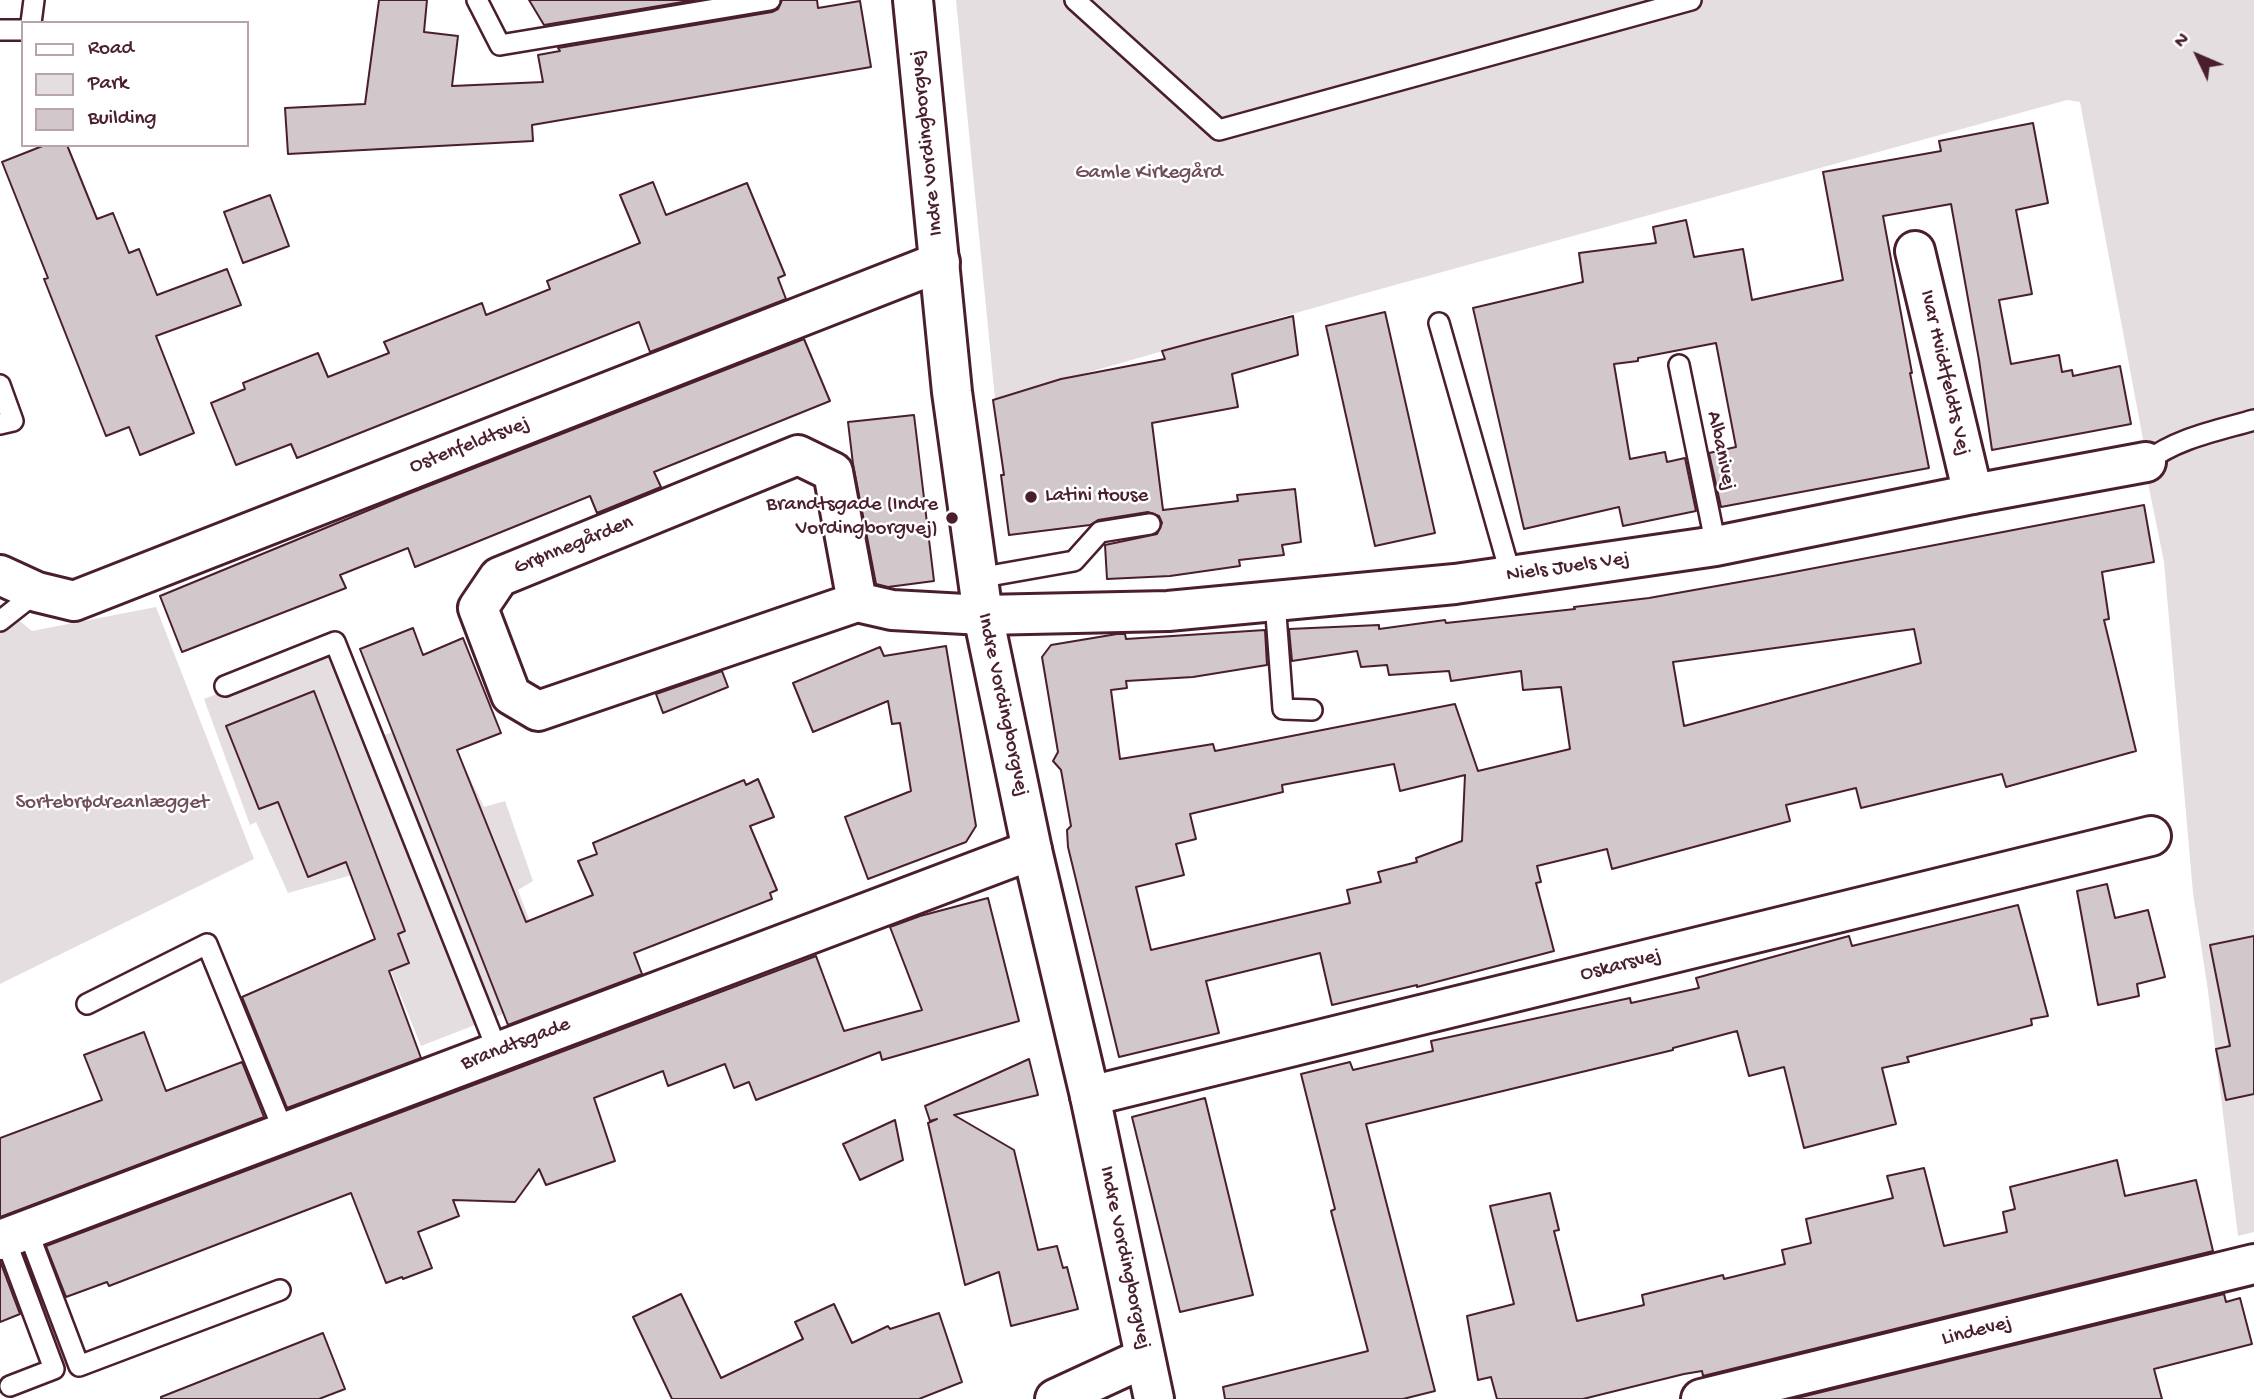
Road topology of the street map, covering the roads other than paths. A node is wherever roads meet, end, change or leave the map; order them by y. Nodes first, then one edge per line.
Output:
1 (34, 0) edge
2 (477, 0) edge
3 (770, 0) edge
4 (913, 0) edge
5 (1075, 0) edge
6 (1691, 0) edge
7 (32, 21) edge
8 (0, 30) edge
9 (21, 30) edge
10 (1915, 251) dead end
11 (940, 262) junction
12 (1439, 323) dead end
13 (1679, 365) dead end
14 (0, 384) edge
15 (2254, 421) edge
16 (0, 424) edge
17 (2146, 462) joint
18 (1973, 494) junction
19 (1150, 524) dead end
20 (1716, 547) junction
21 (0, 575) edge
22 (1511, 576) junction
23 (37, 592) junction
24 (980, 596) junction
25 (1275, 601) junction
26 (857, 602) junction
27 (0, 621) edge
28 (225, 686) dead end
29 (1312, 709) dead end
30 (2151, 835) dead end
31 (1032, 850) junction
32 (86, 1004) dead end
33 (498, 1052) junction
34 (1090, 1096) junction
35 (285, 1132) junction
36 (11, 1236) edge
37 (2254, 1264) edge
38 (280, 1290) dead end
39 (1144, 1358) junction
40 (10, 1386) dead end
41 (1055, 1399) edge
42 (1154, 1399) edge
43 (1701, 1399) edge

1 - 7 lane
2 - 3 lane
4 - 11 street, Indre Vordingborgvej
5 - 6 lane
8 - 9 lane
10 - 18 street, Ivar Hvidtfeldts Vej
11 - 23 street, Ostenfeldtsvej
11 - 24 street, Indre Vordingborgvej
12 - 22 lane
13 - 20 lane, Albanivej
14 - 16 lane
15 - 17 lane
17 - 18 street, Niels Juels Vej
18 - 20 street, Niels Juels Vej
19 - 24 lane
20 - 22 street, Niels Juels Vej
21 - 23 street, Ostenfeldtsvej
22 - 25 street, Niels Juels Vej
23 - 27 lane
24 - 25 street, Niels Juels Vej
24 - 26 street
24 - 31 street, Indre Vordingborgvej
25 - 29 lane
26 - 26 street, Grønnegården
28 - 33 lane
30 - 34 street, Oskarsvej
31 - 33 street, Brandtsgade
31 - 34 street, Indre Vordingborgvej
32 - 35 lane
33 - 35 street, Brandtsgade
34 - 39 street, Indre Vordingborgvej
35 - 36 street, Brandtsgade
36 - 38 lane
36 - 40 lane
37 - 43 street, Lindevej
39 - 41 street
39 - 42 street, Indre Vordingborgvej

